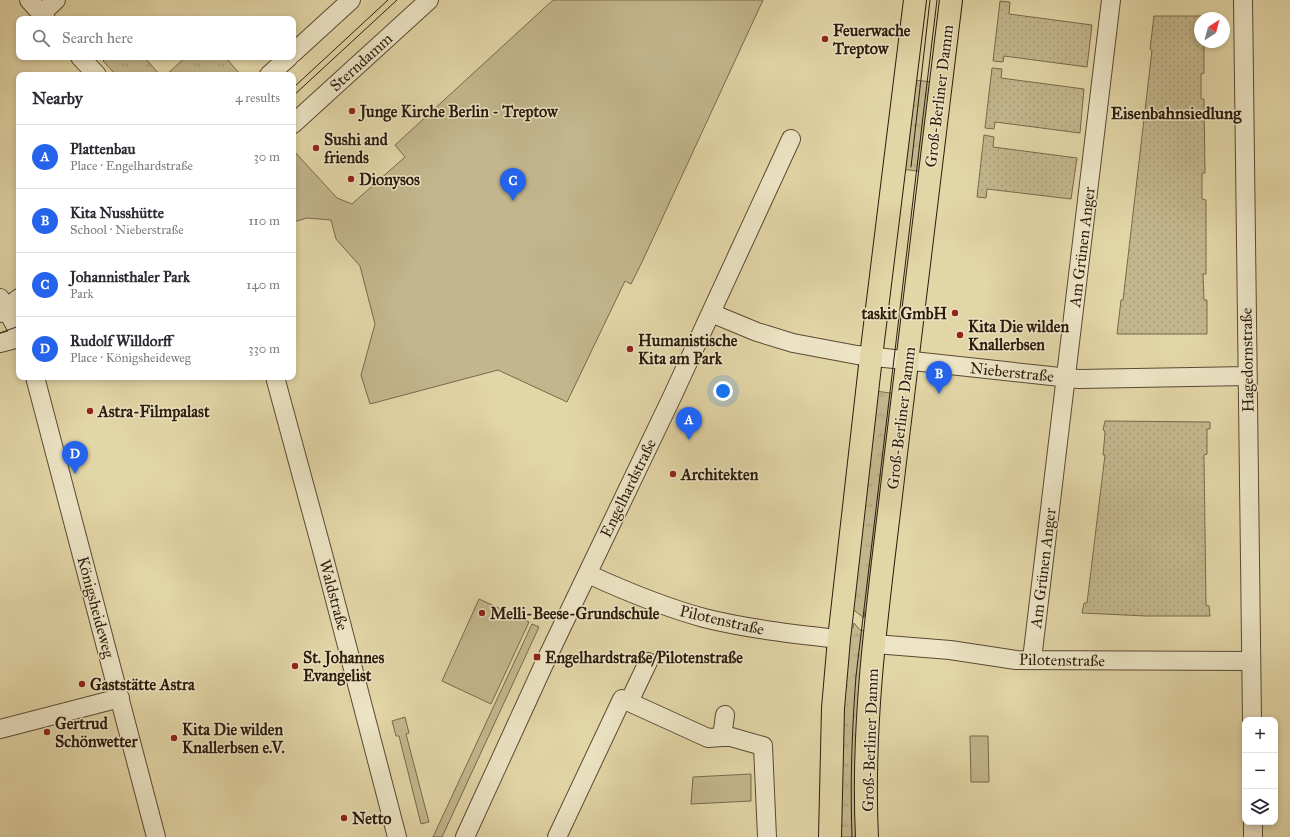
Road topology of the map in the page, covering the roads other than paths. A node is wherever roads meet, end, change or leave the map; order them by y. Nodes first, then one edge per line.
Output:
1 (29, 0) edge
2 (56, 0) edge
3 (351, 0) edge
4 (429, 0) edge
5 (915, 0) edge
6 (951, 0) edge
7 (1111, 0) edge
8 (1242, 0) edge
9 (42, 16) edge
10 (44, 16) edge
11 (296, 50) edge
12 (83, 60) edge
13 (286, 60) edge
14 (94, 72) edge
15 (272, 72) edge
16 (296, 121) edge
17 (791, 139) dead end
18 (6, 304) edge
19 (711, 312) junction
20 (16, 326) edge
21 (16, 339) edge
22 (0, 343) edge
23 (871, 356) junction
24 (908, 360) junction
25 (1248, 376) junction
26 (1066, 378) junction
27 (36, 380) edge
28 (276, 380) edge
29 (588, 574) junction
30 (839, 639) junction
31 (874, 644) junction
32 (1033, 660) junction
33 (1251, 661) junction
34 (648, 662) dead end
35 (120, 698) junction
36 (629, 702) junction
37 (725, 715) dead end
38 (1252, 717) edge
39 (0, 728) edge
40 (722, 737) junction
41 (1253, 825) edge
42 (156, 837) edge
43 (396, 837) edge
44 (464, 837) edge
45 (557, 837) edge
46 (767, 837) edge
47 (830, 837) edge
48 (867, 837) edge
49 (1253, 837) edge

1 - 9 street
2 - 10 street
3 - 11 street
4 - 16 street, Sterndamm
5 - 23 main road
6 - 24 main road, Groß-Berliner Damm
7 - 26 street, Am Grünen Anger
8 - 25 street, Hagedornstraße
12 - 14 street
13 - 15 street
17 - 19 street, Engelhardstraße
18 - 20 street
19 - 23 street, Nieberstraße
19 - 29 street, Engelhardstraße
21 - 22 street
23 - 24 street, Nieberstraße
23 - 30 main road
24 - 26 street, Nieberstraße
24 - 31 main road, Groß-Berliner Damm
25 - 26 street, Nieberstraße
25 - 33 street, Hagedornstraße
26 - 32 street, Am Grünen Anger
27 - 35 street, Königsheideweg
28 - 43 street, Waldstraße
29 - 30 street, Pilotenstraße
29 - 44 street, Engelhardstraße
30 - 47 main road
31 - 32 street, Pilotenstraße
31 - 48 main road, Groß-Berliner Damm
32 - 33 street, Pilotenstraße
33 - 38 street, Hagedornstraße
34 - 36 street
35 - 39 street
35 - 42 street, Königsheideweg
36 - 40 street
36 - 45 street
37 - 40 street
40 - 46 street
41 - 49 street

